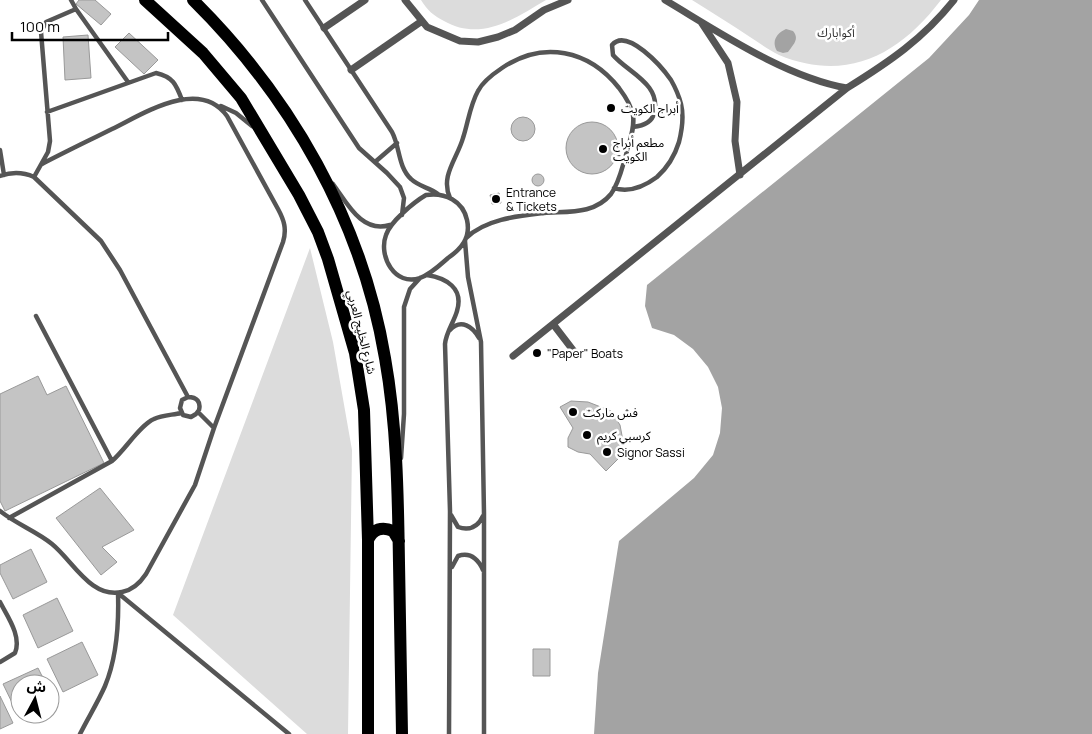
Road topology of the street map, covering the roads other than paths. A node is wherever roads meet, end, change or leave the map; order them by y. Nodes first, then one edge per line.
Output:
1 (71, 0) edge
2 (145, 0) edge
3 (194, 0) edge
4 (262, 0) edge
5 (305, 0) edge
6 (365, 0) edge
7 (404, 0) edge
8 (568, 0) edge
9 (665, 0) edge
10 (954, 0) edge
11 (76, 9) junction
12 (422, 21) junction
13 (700, 21) junction
14 (324, 28) junction
15 (351, 70) junction
16 (128, 82) junction
17 (847, 88) junction
18 (182, 100) junction
19 (217, 104) junction
20 (47, 112) junction
21 (633, 128) junction
22 (398, 143) junction
23 (270, 145) junction
24 (0, 150) edge
25 (375, 162) junction
26 (42, 164) junction
27 (318, 164) junction
28 (740, 175) junction
29 (2, 176) edge
30 (34, 177) junction
31 (614, 188) junction
32 (440, 194) junction
33 (450, 198) junction
34 (402, 215) junction
35 (392, 224) junction
36 (466, 240) junction
37 (427, 275) junction
38 (420, 278) junction
39 (36, 316) dead end
40 (553, 324) junction
41 (447, 334) junction
42 (481, 342) junction
43 (576, 354) dead end
44 (513, 356) dead end
45 (188, 397) junction
46 (181, 412) junction
47 (198, 412) junction
48 (214, 428) junction
49 (112, 461) junction
50 (398, 500) junction
51 (0, 511) edge
52 (450, 511) junction
53 (484, 513) junction
54 (9, 518) junction
55 (368, 540) junction
56 (399, 541) junction
57 (450, 574) junction
58 (484, 574) junction
59 (118, 593) junction
60 (0, 602) edge
61 (0, 662) edge
62 (80, 734) edge
63 (289, 734) edge
64 (368, 734) edge
65 (402, 734) edge
66 (450, 734) edge
67 (484, 734) edge

1 - 11 lane
2 - 23 main road, شارع الخليج العربي
3 - 27 main road, شارع الخليج العربي
4 - 25 lane
5 - 14 lane
6 - 14 street
7 - 12 street
8 - 12 street
9 - 13 street
10 - 17 street
11 - 16 lane
11 - 20 lane
12 - 15 street
13 - 17 street
13 - 28 street
14 - 15 lane
15 - 22 lane
16 - 18 lane
16 - 20 lane
17 - 28 street
18 - 19 lane
18 - 26 lane
19 - 23 lane
19 - 48 lane
20 - 26 lane
21 - 31 lane
21 - 31 lane
21 - 33 lane
22 - 25 lane
22 - 32 lane
23 - 55 main road, شارع الخليج العربي
24 - 29 lane
25 - 34 lane
26 - 30 lane
27 - 35 lane
27 - 50 main road, شارع الخليج العربي
28 - 40 street
29 - 30 lane
30 - 45 lane
31 - 36 lane
32 - 33 lane
32 - 34 lane
33 - 36 lane
34 - 35 lane
35 - 38 lane
36 - 37 lane
36 - 42 lane
37 - 38 lane
37 - 41 lane
38 - 50 lane
39 - 49 lane
40 - 43 street
40 - 44 street
41 - 42 lane
41 - 52 lane
42 - 53 lane
45 - 46 lane
45 - 47 lane
46 - 47 lane
46 - 49 lane
47 - 48 lane
48 - 59 lane
49 - 54 lane
50 - 56 main road, شارع الخليج العربي
51 - 54 lane
52 - 53 lane
52 - 57 lane
53 - 58 lane
54 - 59 lane
55 - 56 main road
55 - 64 main road, شارع الخليج العربي
56 - 65 main road, شارع الخليج العربي
57 - 58 lane
57 - 66 lane
58 - 67 lane
59 - 62 lane
59 - 63 lane
60 - 61 lane

